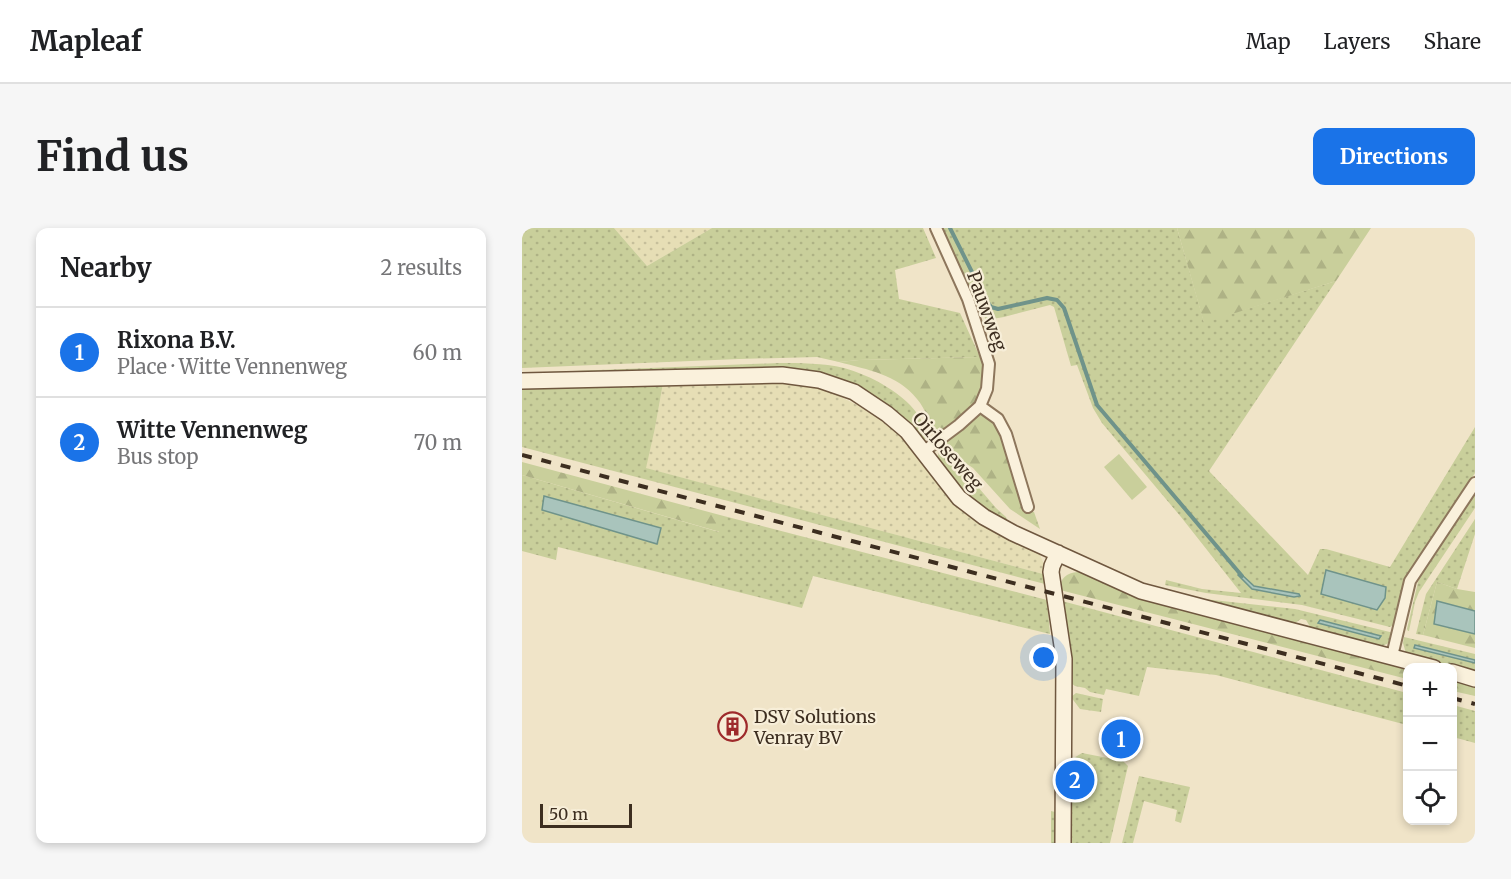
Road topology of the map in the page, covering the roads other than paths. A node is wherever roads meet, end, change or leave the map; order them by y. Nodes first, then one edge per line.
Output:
1 (936, 228) edge
2 (522, 381) edge
3 (980, 406) junction
4 (923, 452) junction
5 (1475, 483) edge
6 (1028, 507) dead end
7 (1058, 553) junction
8 (1392, 656) junction
9 (1416, 663) edge
10 (1457, 673) edge
11 (1475, 678) edge
12 (1063, 843) edge

1 - 3 street, Pauwweg
2 - 4 street, Oirloseweg
3 - 4 street
3 - 6 street
4 - 7 street, Oirloseweg
5 - 8 street
7 - 8 street, Oirloseweg
7 - 12 street
8 - 9 street, Oirloseweg
10 - 11 street

